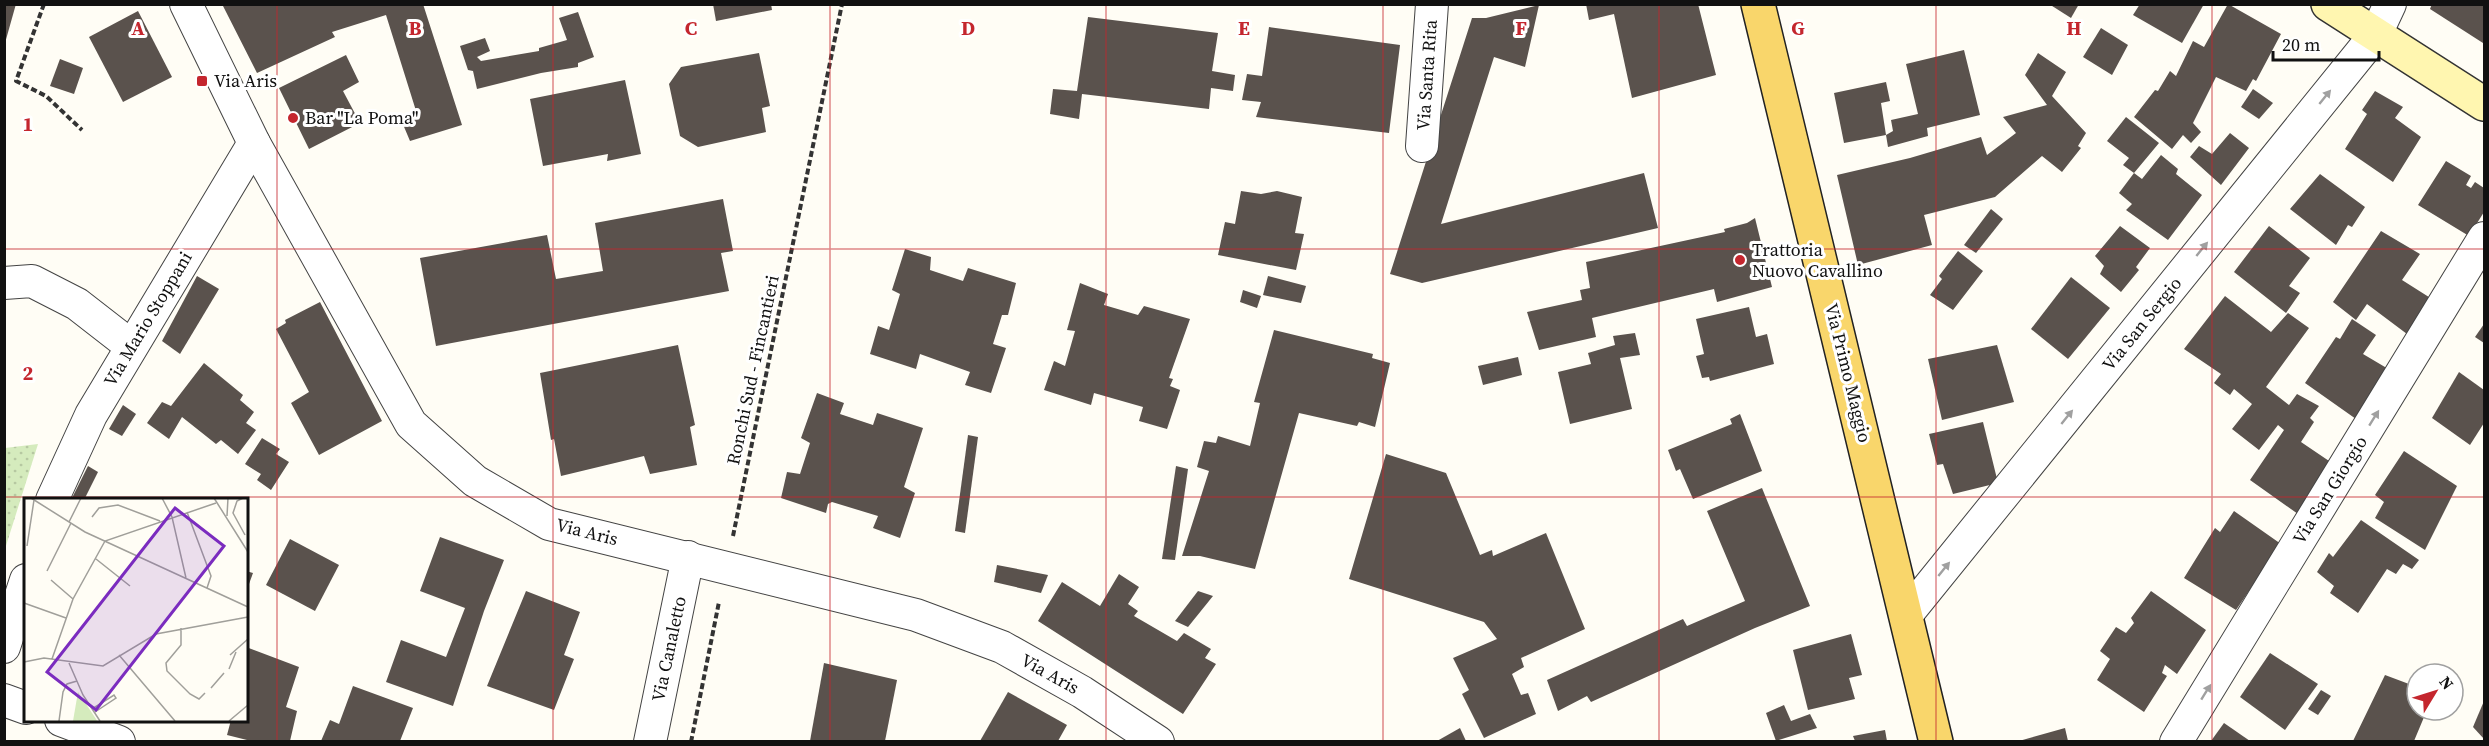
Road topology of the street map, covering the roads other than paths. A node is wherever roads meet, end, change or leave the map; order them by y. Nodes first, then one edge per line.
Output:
1 (186, 4) edge
2 (1432, 4) edge
3 (1758, 4) edge
4 (2328, 4) edge
5 (2390, 4) edge
6 (2376, 34) junction
7 (2484, 104) edge
8 (254, 143) junction
9 (1422, 146) dead end
10 (2484, 238) edge
11 (4, 283) edge
12 (131, 346) junction
13 (53, 498) edge
14 (688, 557) junction
15 (24, 586) edge
16 (1907, 614) junction
17 (4, 647) edge
18 (4, 700) edge
19 (24, 707) edge
20 (67, 722) edge
21 (119, 741) edge
22 (650, 741) edge
23 (1158, 741) edge
24 (1936, 741) edge
25 (2176, 741) edge

1 - 8 street, Via Aris
2 - 9 street, Via Santa Rita
3 - 16 main road, Via Primo Maggio
4 - 6 street
5 - 6 street, Via San Sergio
6 - 7 street
16 -> 6 street, Via San Sergio
8 - 12 street, Via Mario Stoppani
8 - 14 street, Via Aris
25 -> 10 street, Via San Giorgio
11 - 12 street
12 - 13 street, Via Mario Stoppani
14 - 22 street, Via Canaletto
14 - 23 street, Via Aris
15 - 17 street
16 - 24 main road, Via Primo Maggio
18 - 19 street
20 - 21 street

